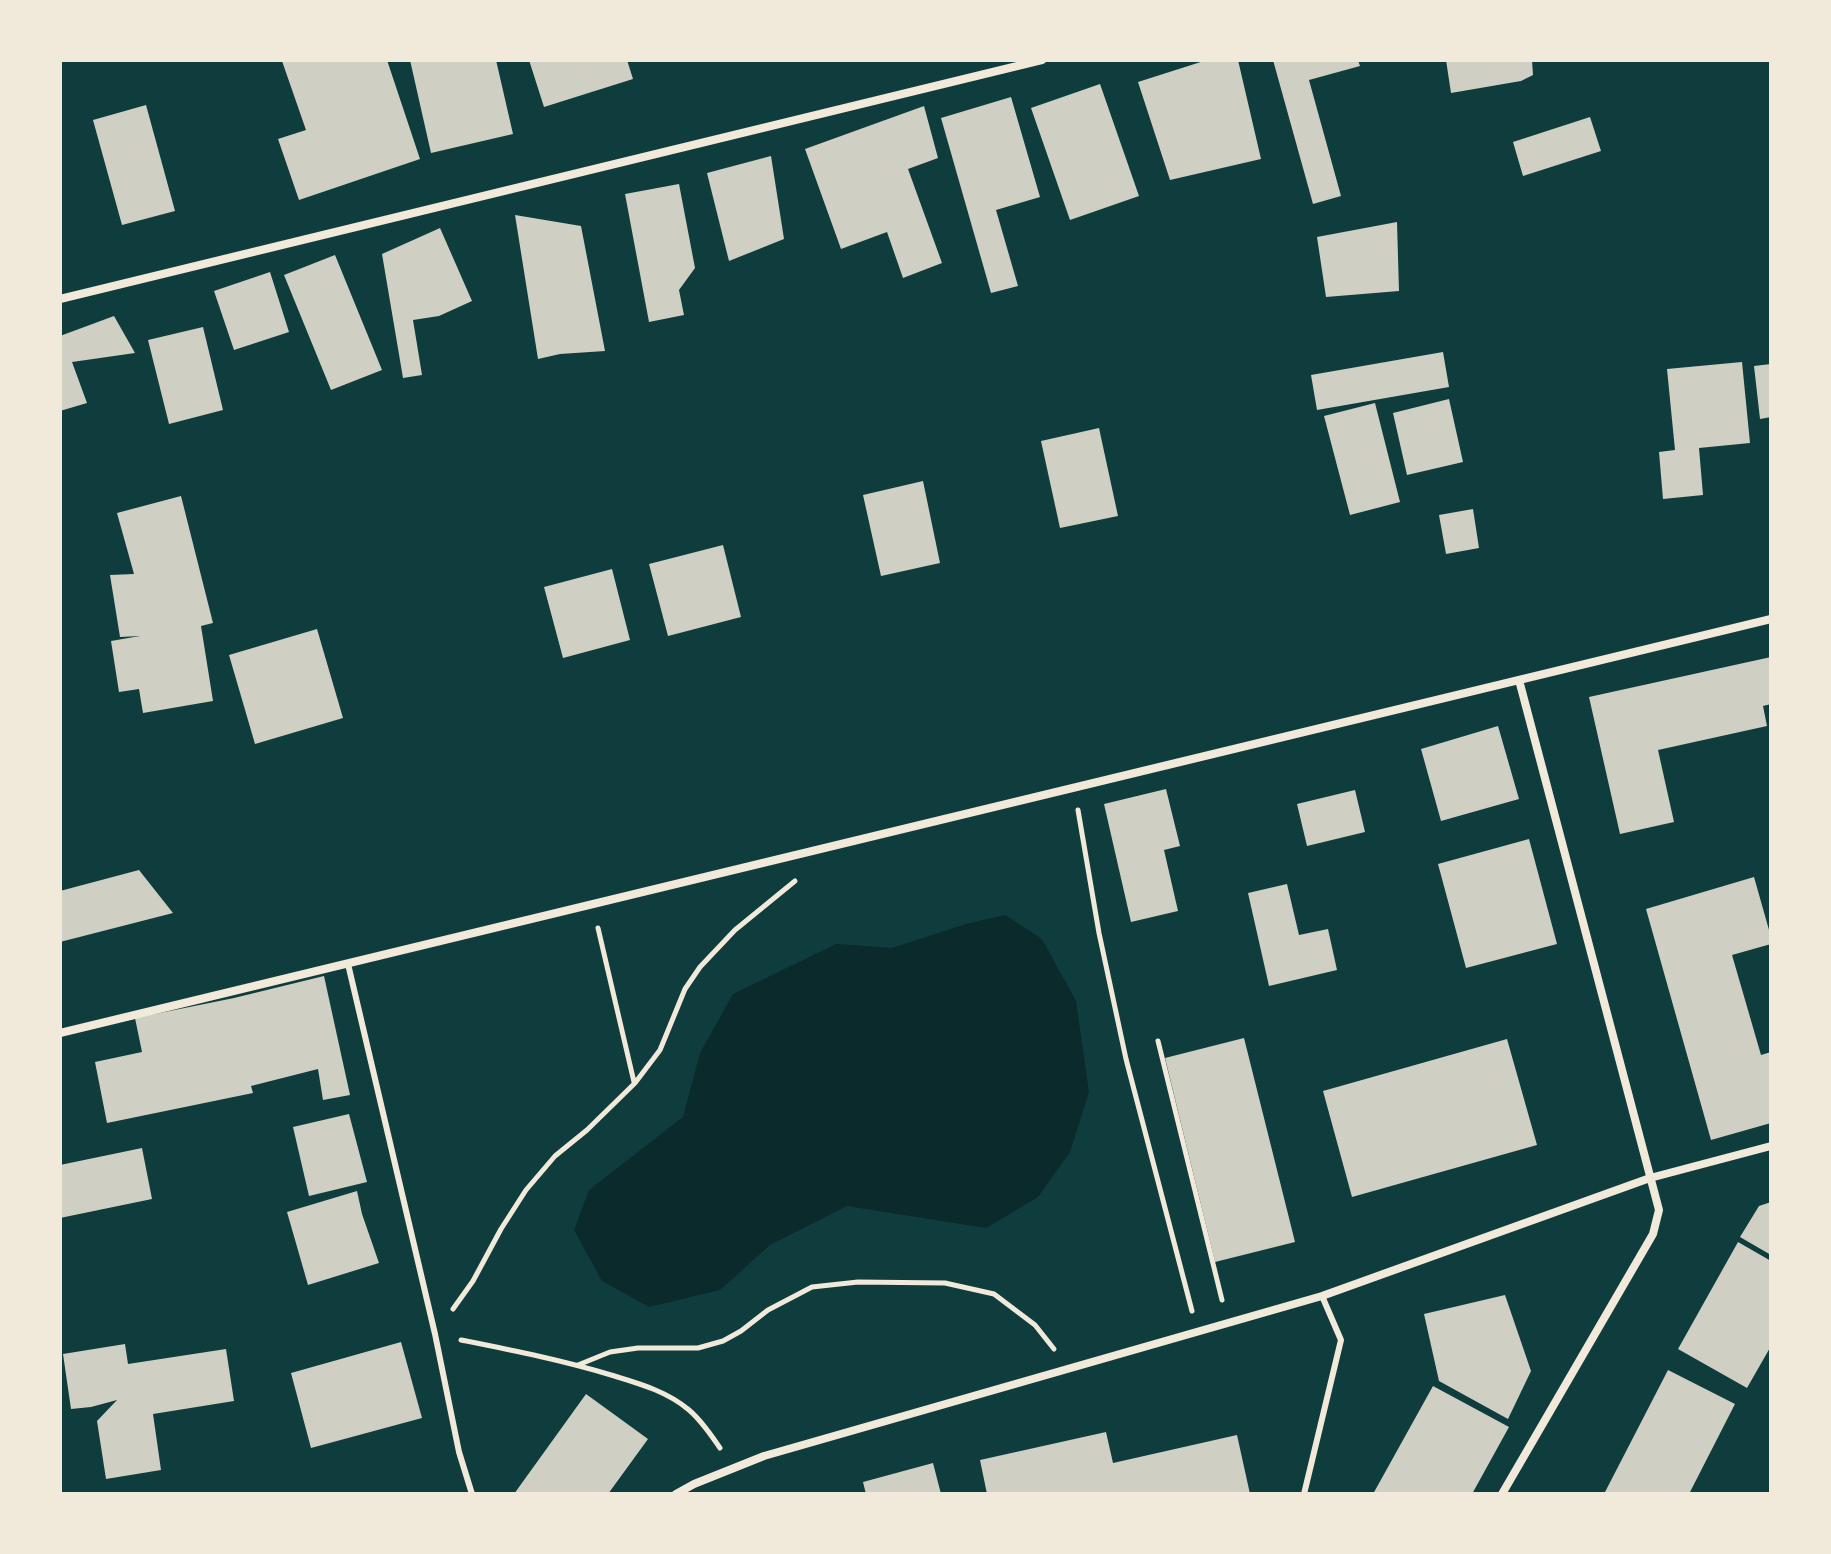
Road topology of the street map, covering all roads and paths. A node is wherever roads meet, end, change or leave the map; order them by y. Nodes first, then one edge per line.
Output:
1 (1042, 60) edge
2 (60, 299) edge
3 (1771, 619) edge
4 (1519, 680) junction
5 (1075, 788) junction
6 (804, 873) dead end
7 (593, 904) junction
8 (348, 964) junction
9 (60, 1033) edge
10 (1158, 1041) dead end
11 (635, 1083) junction
12 (1771, 1146) edge
13 (1650, 1178) junction
14 (1322, 1296) junction
15 (1228, 1323) junction
16 (1197, 1331) junction
17 (435, 1334) junction
18 (578, 1365) junction
19 (1069, 1368) junction
20 (735, 1468) junction
21 (694, 1484) junction
22 (472, 1494) edge
23 (676, 1494) edge
24 (700, 1494) edge
25 (1304, 1494) edge
26 (1502, 1494) edge

1 - 2 street
3 - 4 street
4 - 5 street
4 - 13 street
5 - 7 street
5 - 16 path
6 - 11 path
7 - 8 street
7 - 11 path
8 - 9 street
8 - 17 lane
10 - 15 path
11 - 17 path
12 - 13 street
13 - 14 street
13 - 26 street
14 - 15 street
14 - 25 lane
15 - 16 street
16 - 19 street
17 - 18 path
17 - 22 lane
18 - 19 path
18 - 20 path
19 - 20 street
20 - 21 street
21 - 23 street
21 - 24 street

